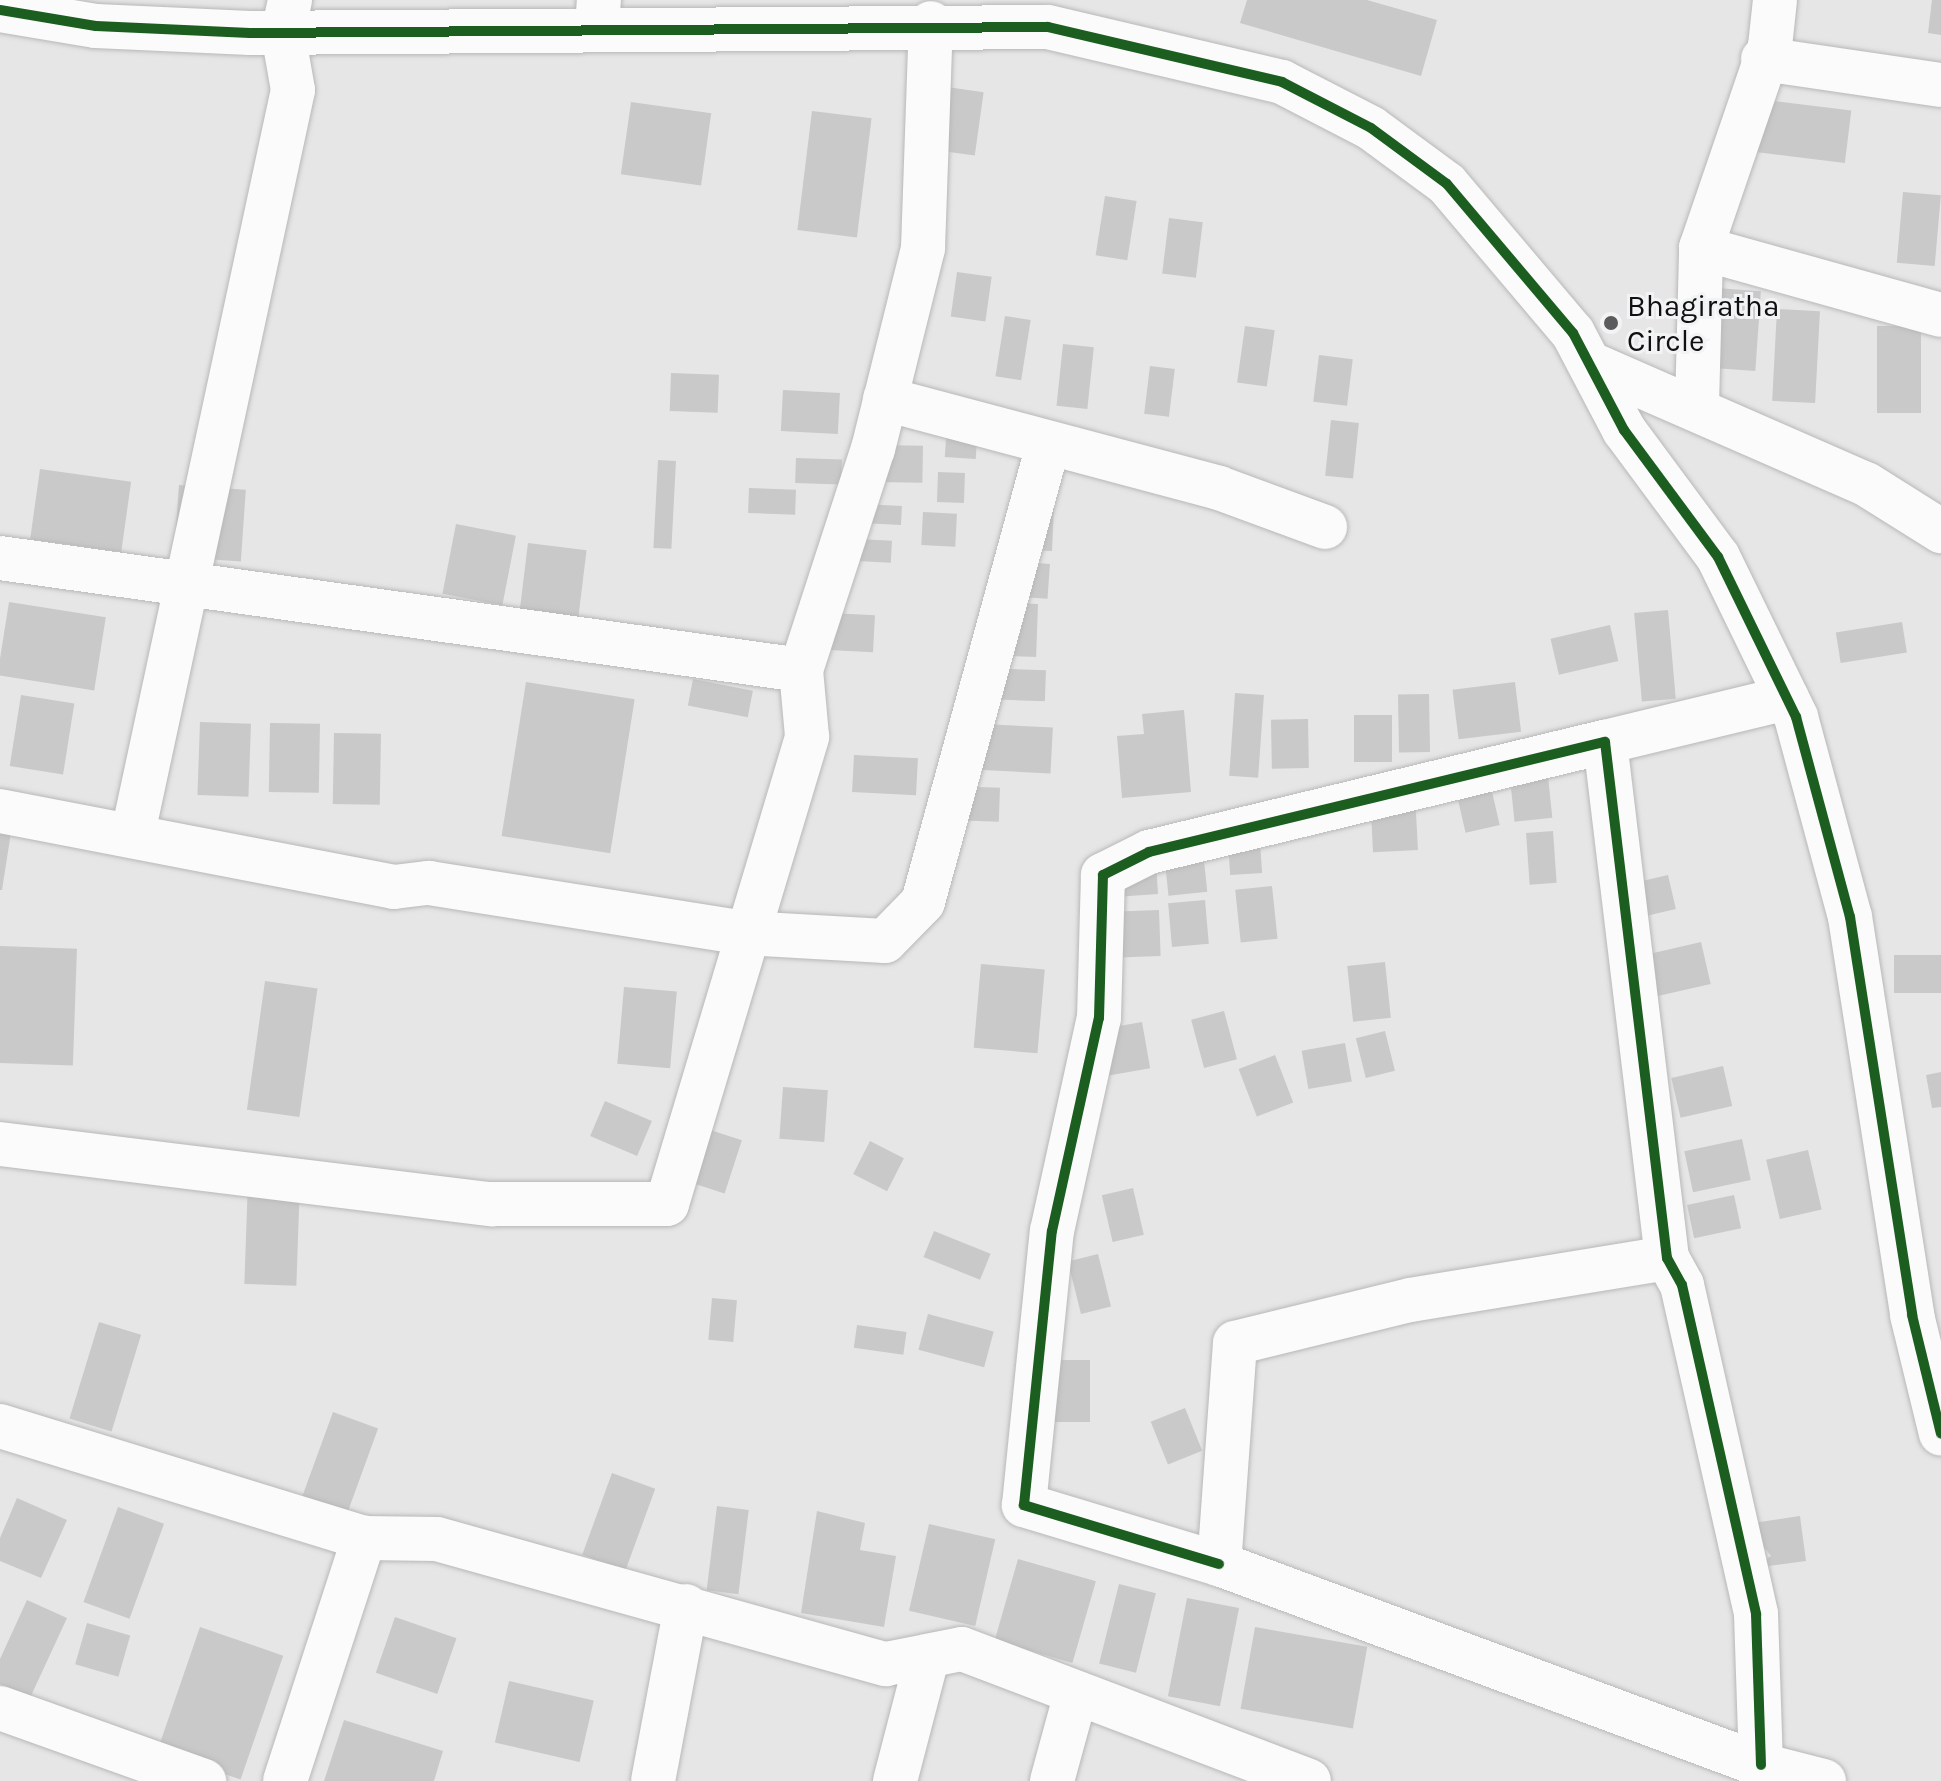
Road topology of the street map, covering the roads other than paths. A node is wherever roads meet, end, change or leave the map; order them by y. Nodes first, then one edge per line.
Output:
1 (1775, 0) edge
2 (0, 10) edge
3 (598, 14) edge
4 (286, 17) edge
5 (931, 23) junction
6 (1763, 59) junction
7 (1941, 85) edge
8 (1701, 248) junction
9 (1941, 315) edge
10 (1591, 364) junction
11 (885, 399) junction
12 (1697, 406) junction
13 (1048, 446) junction
14 (1325, 527) dead end
15 (1941, 531) edge
16 (0, 558) edge
17 (188, 585) junction
18 (801, 670) junction
19 (1787, 698) junction
20 (1605, 742) junction
21 (0, 811) edge
22 (133, 833) junction
23 (745, 933) junction
24 (0, 1144) edge
25 (1667, 1258) junction
26 (0, 1426) edge
27 (1941, 1434) edge
28 (364, 1538) junction
29 (1219, 1564) junction
30 (684, 1607) junction
31 (927, 1658) junction
32 (1076, 1693) junction
33 (0, 1708) edge
34 (1761, 1765) junction
35 (1288, 1777) edge
36 (204, 1781) edge
37 (285, 1781) edge
38 (653, 1781) edge
39 (895, 1781) edge
40 (1052, 1781) edge
41 (1824, 1781) edge

1 - 6 street
2 - 4 street
3 - 4 street
3 - 5 street
4 - 17 street
5 - 10 street
5 - 11 street
6 - 7 street
6 - 8 street
8 - 9 street
8 - 12 street
10 - 12 street
10 - 19 street
11 - 13 street
11 - 18 street
12 - 15 street
13 - 14 street
13 - 23 street
16 - 17 street
17 - 18 street
17 - 22 street
18 - 23 street
19 - 20 street
19 - 27 street
20 - 25 street
20 - 29 street
21 - 22 street
22 - 23 street
23 - 24 street
25 - 29 street
25 - 34 street
26 - 28 street
28 - 30 street
28 - 37 street
29 - 34 street
30 - 31 street
30 - 38 street
31 - 32 street
31 - 39 street
32 - 35 street
32 - 40 street
33 - 36 street
34 - 41 street

